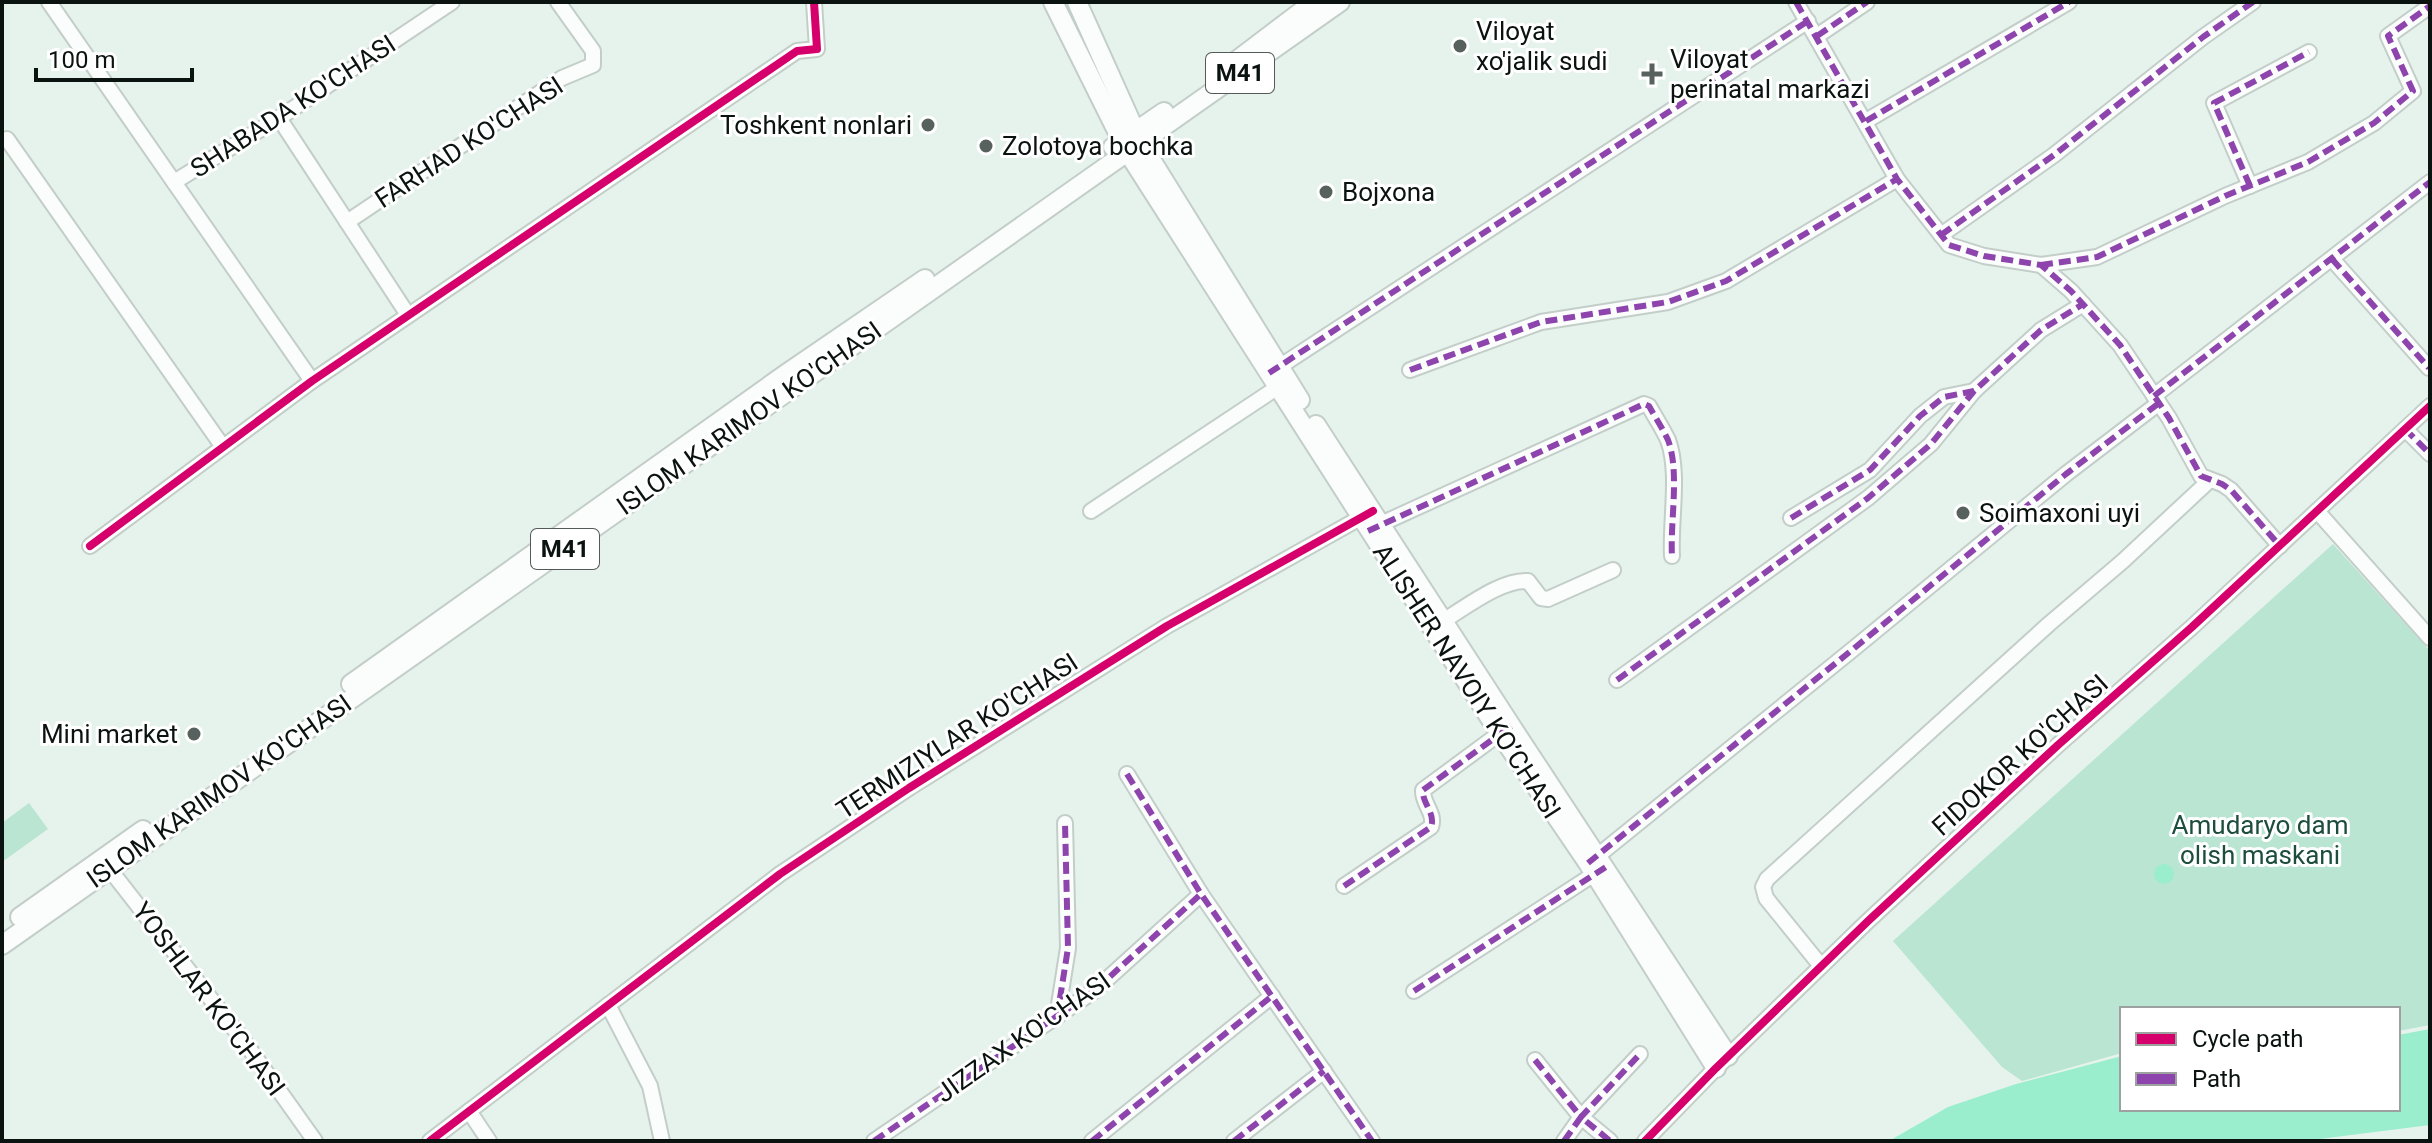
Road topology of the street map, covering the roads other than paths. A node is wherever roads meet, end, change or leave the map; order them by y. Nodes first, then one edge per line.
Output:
1 (49, 2) edge
2 (452, 2) edge
3 (558, 2) edge
4 (814, 2) edge
5 (1053, 2) edge
6 (1077, 2) edge
7 (1314, 2) edge
8 (1340, 2) edge
9 (1796, 2) edge
10 (1867, 2) edge
11 (2069, 2) edge
12 (2253, 2) edge
13 (2430, 6) edge
14 (1808, 21) junction
15 (1817, 36) junction
16 (2309, 52) dead end
17 (279, 118) junction
18 (1866, 121) junction
19 (7, 139) dead end
20 (1131, 141) junction
21 (1897, 179) junction
22 (174, 182) junction
23 (2430, 182) edge
24 (2250, 186) junction
25 (347, 222) junction
26 (1941, 235) junction
27 (2332, 259) junction
28 (2041, 265) junction
29 (2083, 304) junction
30 (408, 315) junction
31 (2429, 368) edge
32 (1410, 370) dead end
33 (1276, 375) junction
34 (312, 381) junction
35 (1974, 391) junction
36 (2157, 400) junction
37 (2430, 406) edge
38 (2405, 429) junction
39 (223, 447) junction
40 (2430, 454) edge
41 (2210, 480) junction
42 (1091, 511) dead end
43 (2317, 511) junction
44 (1791, 518) dead end
45 (1371, 521) junction
46 (90, 546) dead end
47 (2280, 546) junction
48 (1672, 556) dead end
49 (1613, 570) dead end
50 (1443, 621) junction
51 (2430, 638) edge
52 (1617, 680) dead end
53 (1505, 729) junction
54 (1127, 774) dead end
55 (1065, 823) dead end
56 (105, 863) junction
57 (1597, 865) junction
58 (1344, 886) dead end
59 (1201, 894) junction
60 (2, 930) edge
61 (2, 945) edge
62 (1821, 966) junction
63 (1414, 991) dead end
64 (1272, 996) junction
65 (608, 1005) junction
66 (1057, 1017) junction
67 (1640, 1054) dead end
68 (1535, 1060) dead end
69 (1722, 1062) junction
70 (1324, 1071) junction
71 (469, 1111) junction
72 (1581, 1117) junction
73 (315, 1141) edge
74 (430, 1141) edge
75 (489, 1141) edge
76 (662, 1141) edge
77 (874, 1141) edge
78 (1092, 1141) edge
79 (1234, 1141) edge
80 (1372, 1141) edge
81 (1564, 1141) edge
82 (1610, 1141) edge
83 (1645, 1141) edge

1 - 22 street
2 - 17 street, SHABADA KO'CHASI
3 - 25 street, FARHAD KO'CHASI
4 - 30 street
5 - 20 main road, ALISHER NAVOIY KO’CHASI
6 - 20 main road, ALISHER NAVOIY KO’CHASI
7 - 20 main road, ISLOM KARIMOV KO'CHASI / M41
8 - 20 main road, ISLOM KARIMOV KO'CHASI / M41
9 - 14 street
10 - 15 street
11 - 18 street
12 - 26 street
13 - 24 street
14 - 15 street
14 - 33 street
15 - 18 street
16 - 24 street
17 - 22 street, SHABADA KO'CHASI
17 - 25 street
18 - 21 street
19 - 39 street
20 - 33 main road, ALISHER NAVOIY KO’CHASI
20 - 56 main road, ISLOM KARIMOV KO'CHASI / M41
21 - 26 street
21 - 32 street
22 - 34 street
23 - 27 street
24 - 28 street
25 - 30 street
26 - 28 street
27 - 31 street
27 - 36 street
28 - 29 street
29 - 35 street
29 - 36 street
30 - 34 street
33 - 42 street
33 - 45 main road, ALISHER NAVOIY KO’CHASI
34 - 39 street
35 - 44 street
35 - 52 street
36 - 41 street
36 - 57 street
37 - 38 street, FIDOKOR KO'CHASI
38 - 40 street
38 - 43 street, FIDOKOR KO'CHASI
39 - 46 street
41 - 47 street
41 - 62 street
43 - 47 street, FIDOKOR KO'CHASI
43 - 51 street
45 - 48 street, TERMIZIYLAR KO'CHASI
45 - 50 main road, ALISHER NAVOIY KO’CHASI
45 - 53 main road, ALISHER NAVOIY KO’CHASI
45 - 65 street, TERMIZIYLAR KO'CHASI
47 - 62 street, FIDOKOR KO'CHASI
49 - 50 street
50 - 53 main road, ALISHER NAVOIY KO’CHASI
53 - 57 main road, ALISHER NAVOIY KO’CHASI
53 - 58 street
54 - 59 street
55 - 66 street
56 - 60 main road, ISLOM KARIMOV KO'CHASI / M41
56 - 61 main road, ISLOM KARIMOV KO'CHASI / M41
56 - 73 street, YOSHLAR KO'CHASI
57 - 63 street
57 - 69 main road, ALISHER NAVOIY KO’CHASI
59 - 64 street
59 - 66 street, JIZZAX KO'CHASI
62 - 69 street, FIDOKOR KO'CHASI
64 - 70 street
64 - 78 street
65 - 71 street, TERMIZIYLAR KO'CHASI
65 - 76 street
66 - 77 street, JIZZAX KO'CHASI
67 - 72 street
68 - 72 street
69 - 83 street, FIDOKOR KO'CHASI
70 - 79 street
70 - 80 street
71 - 74 street, TERMIZIYLAR KO'CHASI
71 - 75 street
72 - 81 street
72 - 82 street

